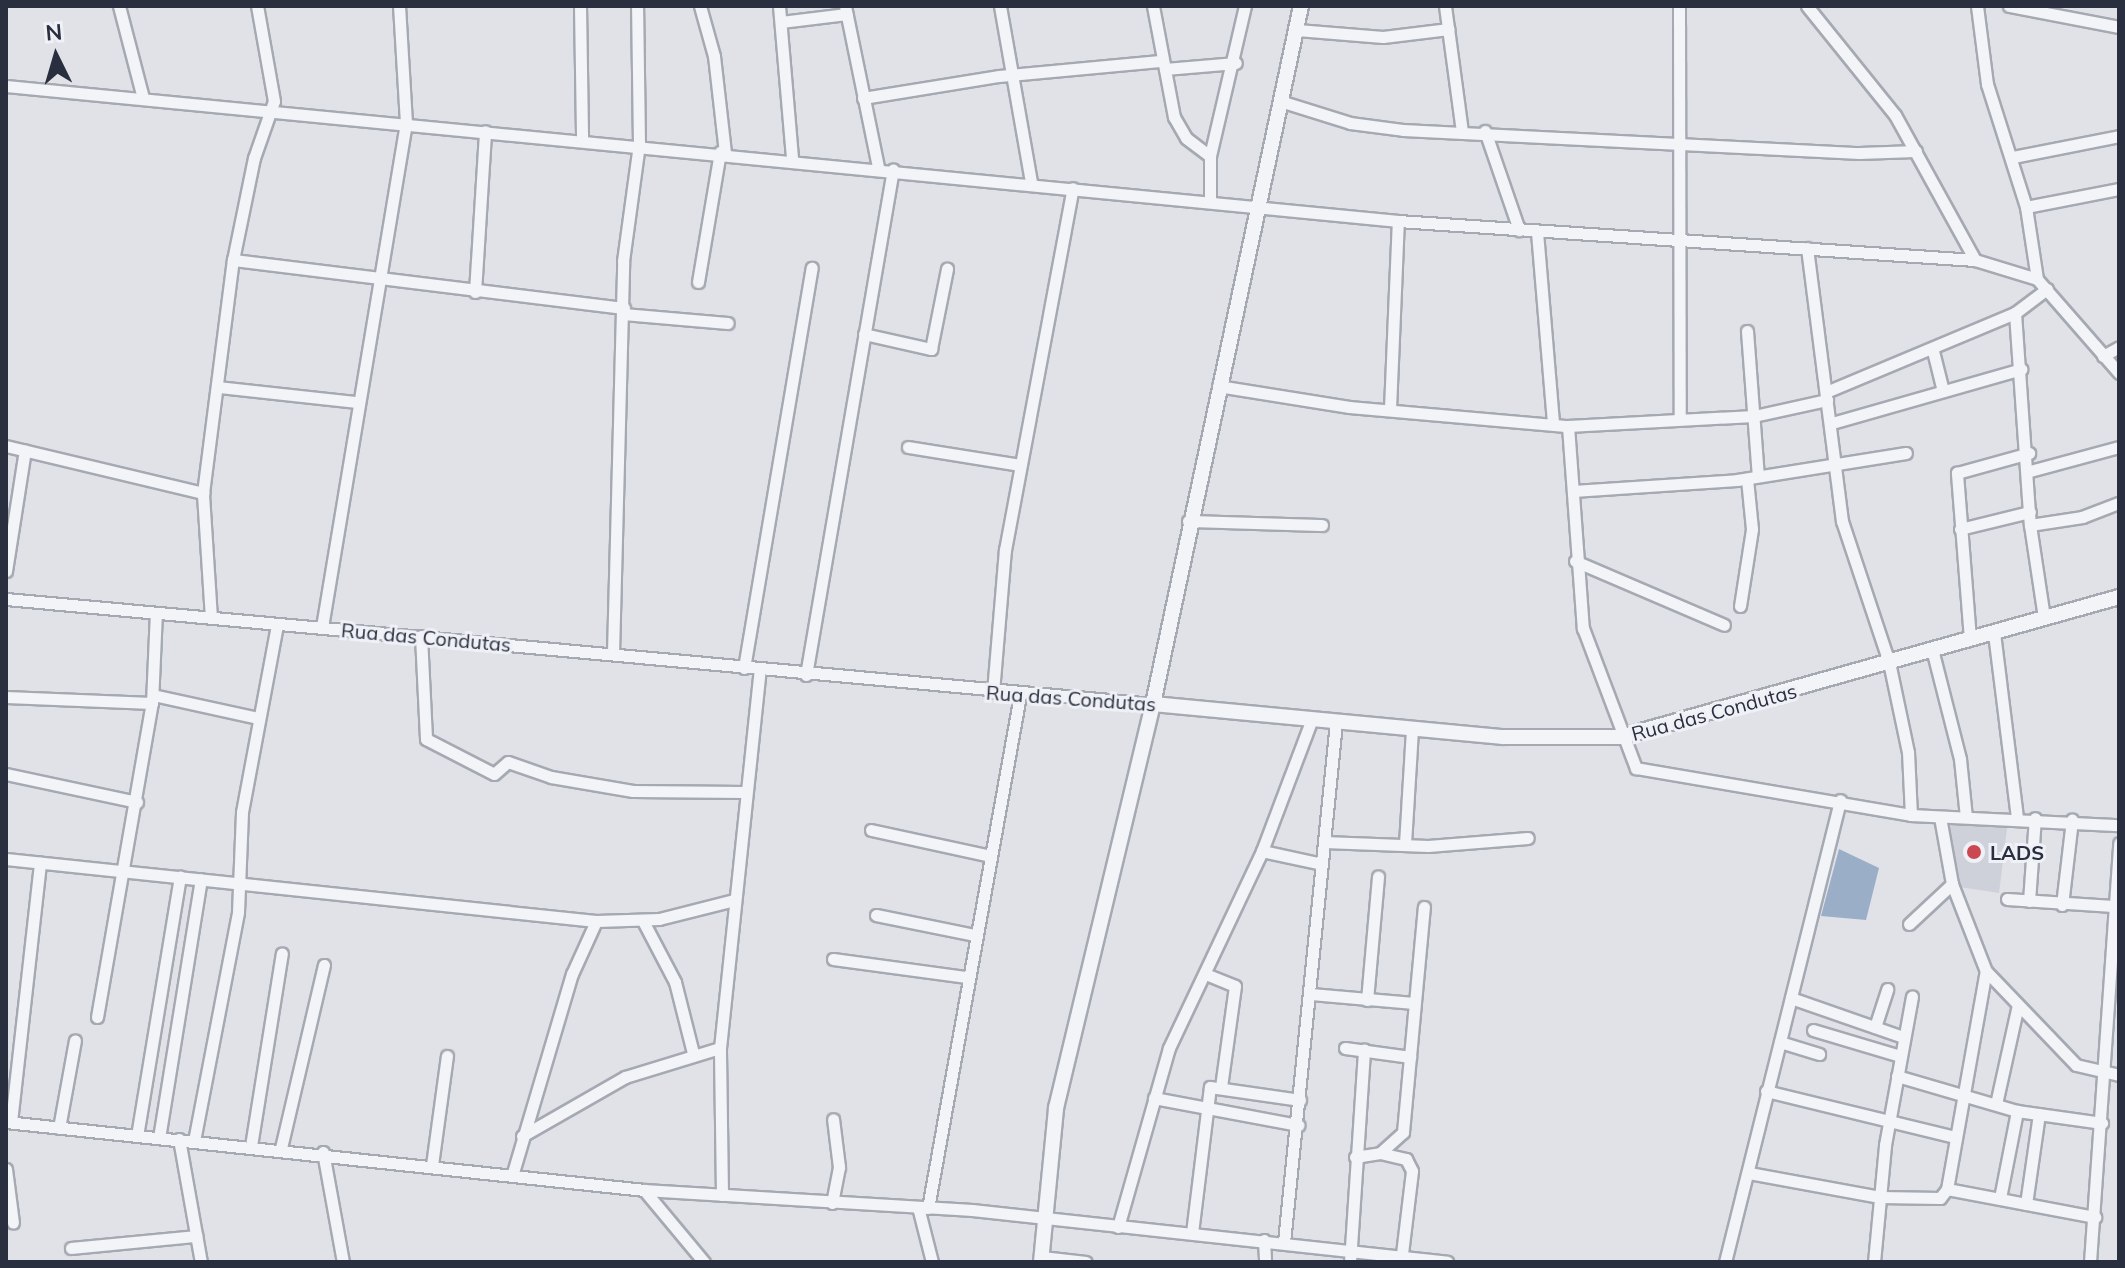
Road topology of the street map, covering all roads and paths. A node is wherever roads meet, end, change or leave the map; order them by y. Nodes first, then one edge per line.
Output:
1 (119, 6) edge
2 (257, 6) edge
3 (399, 6) edge
4 (580, 6) edge
5 (637, 6) edge
6 (700, 6) edge
7 (779, 6) edge
8 (1000, 6) edge
9 (1153, 6) edge
10 (1245, 6) edge
11 (1301, 6) edge
12 (1445, 6) edge
13 (1679, 6) edge
14 (1807, 6) edge
15 (1977, 6) edge
16 (2009, 6) edge
17 (846, 10) edge
18 (781, 22) junction
19 (2119, 27) edge
20 (1449, 29) junction
21 (1297, 30) junction
22 (1236, 63) junction
23 (1163, 65) junction
24 (1013, 76) junction
25 (6, 86) edge
26 (143, 98) junction
27 (863, 98) junction
28 (1280, 101) junction
29 (272, 111) junction
30 (406, 123) junction
31 (485, 131) junction
32 (1462, 131) junction
33 (1485, 131) junction
34 (2119, 136) edge
35 (582, 139) junction
36 (1675, 142) junction
37 (639, 144) junction
38 (1916, 151) junction
39 (722, 152) junction
40 (1210, 156) junction
41 (2013, 157) junction
42 (792, 159) junction
43 (878, 167) junction
44 (893, 169) junction
45 (1031, 182) junction
46 (1073, 188) junction
47 (2119, 189) edge
48 (1210, 201) junction
49 (1261, 203) junction
50 (2026, 207) junction
51 (1398, 221) junction
52 (1519, 230) junction
53 (1537, 232) junction
54 (1675, 240) junction
55 (1807, 248) junction
56 (233, 260) junction
57 (1975, 260) junction
58 (812, 268) dead end
59 (947, 269) dead end
60 (2037, 279) junction
61 (380, 280) junction
62 (698, 282) dead end
63 (2047, 289) junction
64 (475, 292) junction
65 (624, 311) junction
66 (2015, 313) junction
67 (728, 323) dead end
68 (1747, 331) dead end
69 (864, 334) junction
70 (2119, 347) edge
71 (1933, 351) junction
72 (2103, 356) junction
73 (2021, 369) junction
74 (2119, 373) edge
75 (1218, 386) junction
76 (218, 387) junction
77 (1942, 388) junction
78 (1826, 396) junction
79 (356, 402) junction
80 (1390, 409) junction
81 (1754, 416) junction
82 (1680, 419) junction
83 (1553, 421) junction
84 (1832, 423) junction
85 (1568, 426) junction
86 (6, 446) edge
87 (908, 447) dead end
88 (2119, 447) edge
89 (25, 450) junction
90 (1906, 453) dead end
91 (2029, 453) junction
92 (1838, 462) junction
93 (1020, 465) junction
94 (2030, 471) junction
95 (1752, 477) junction
96 (1573, 491) junction
97 (203, 493) junction
98 (2119, 503) edge
99 (2030, 512) junction
100 (1188, 521) junction
101 (1322, 525) dead end
102 (2030, 525) junction
103 (1960, 529) junction
104 (1575, 561) junction
105 (6, 571) edge
106 (2119, 597) edge
107 (6, 599) edge
108 (1740, 606) dead end
109 (156, 613) junction
110 (211, 618) junction
111 (2044, 618) junction
112 (277, 625) junction
113 (1724, 625) dead end
114 (322, 627) junction
115 (1994, 633) junction
116 (421, 636) junction
117 (1970, 639) junction
118 (1932, 649) junction
119 (613, 653) junction
120 (1889, 662) junction
121 (744, 668) junction
122 (760, 670) junction
123 (806, 675) junction
124 (993, 692) junction
125 (1020, 695) junction
126 (6, 697) edge
127 (153, 699) junction
128 (1153, 704) junction
129 (258, 718) junction
130 (1312, 719) junction
131 (1336, 722) junction
132 (1412, 731) junction
133 (1620, 737) junction
134 (6, 774) edge
135 (744, 792) junction
136 (1840, 800) junction
137 (137, 802) junction
138 (1911, 815) junction
139 (1940, 817) junction
140 (1966, 817) junction
141 (2017, 817) junction
142 (2035, 818) junction
143 (2072, 820) junction
144 (2119, 825) edge
145 (871, 830) dead end
146 (1528, 838) dead end
147 (1324, 842) junction
148 (2119, 843) edge
149 (1405, 844) junction
150 (1262, 851) junction
151 (990, 856) junction
152 (6, 859) edge
153 (40, 863) junction
154 (1322, 864) junction
155 (124, 871) junction
156 (1378, 876) dead end
157 (180, 877) junction
158 (201, 879) junction
159 (239, 882) junction
160 (1952, 884) junction
161 (2007, 899) dead end
162 (734, 900) junction
163 (2029, 901) junction
164 (2062, 905) junction
165 (2113, 906) junction
166 (1424, 907) dead end
167 (876, 915) dead end
168 (596, 921) junction
169 (643, 921) junction
170 (1909, 924) dead end
171 (974, 935) junction
172 (282, 953) dead end
173 (833, 959) dead end
174 (324, 965) dead end
175 (1986, 971) junction
176 (1208, 975) junction
177 (967, 977) junction
178 (1887, 989) dead end
179 (1311, 994) junction
180 (1912, 996) dead end
181 (1791, 998) junction
182 (1367, 1000) junction
183 (1414, 1003) junction
184 (2018, 1005) junction
185 (97, 1017) dead end
186 (1875, 1027) junction
187 (1813, 1030) dead end
188 (1903, 1037) junction
189 (75, 1040) dead end
190 (1780, 1042) junction
191 (720, 1048) junction
192 (1345, 1048) dead end
193 (1364, 1049) junction
194 (693, 1053) junction
195 (1819, 1054) dead end
196 (447, 1056) dead end
197 (1900, 1056) junction
198 (1410, 1057) junction
199 (2105, 1073) junction
200 (2119, 1075) edge
201 (1897, 1076) junction
202 (1221, 1087) junction
203 (1766, 1091) junction
204 (1964, 1092) junction
205 (1154, 1098) junction
206 (1300, 1100) junction
207 (1996, 1104) junction
208 (1206, 1110) junction
209 (2017, 1111) junction
210 (2039, 1114) junction
211 (1890, 1118) junction
212 (833, 1119) dead end
213 (9, 1122) edge
214 (2102, 1123) junction
215 (1298, 1125) junction
216 (59, 1128) junction
217 (137, 1136) junction
218 (522, 1136) junction
219 (1955, 1137) junction
220 (159, 1138) junction
221 (179, 1139) junction
222 (194, 1141) junction
223 (251, 1146) junction
224 (281, 1148) junction
225 (323, 1152) junction
226 (1380, 1153) junction
227 (1355, 1157) junction
228 (432, 1165) junction
229 (6, 1169) edge
230 (1749, 1173) junction
231 (512, 1176) junction
232 (1947, 1189) junction
233 (644, 1190) junction
234 (722, 1195) junction
235 (1880, 1197) junction
236 (2000, 1198) junction
237 (832, 1203) junction
238 (2026, 1204) junction
239 (923, 1207) junction
240 (2095, 1217) junction
241 (1044, 1218) junction
242 (13, 1223) dead end
243 (1118, 1227) junction
244 (1192, 1233) junction
245 (196, 1236) junction
246 (1264, 1240) junction
247 (1284, 1242) junction
248 (1347, 1247) junction
249 (71, 1248) dead end
250 (1402, 1254) junction
251 (1042, 1259) edge
252 (201, 1262) edge
253 (343, 1262) edge
254 (704, 1262) edge
255 (932, 1262) edge
256 (1086, 1262) edge
257 (1265, 1262) edge
258 (1350, 1262) edge
259 (1447, 1262) edge
260 (1725, 1262) edge
261 (1874, 1262) edge
262 (2090, 1262) edge

1 - 26 street
2 - 29 street
3 - 30 street
4 - 35 street
5 - 37 street
6 - 39 street
7 - 18 street
8 - 24 street
9 - 23 street
10 - 22 street
11 - 21 street
12 - 20 street
13 - 36 street
14 - 38 street
15 - 41 street
16 - 19 street
17 - 18 street
17 - 27 street
18 - 42 street
20 - 21 street
20 - 32 street
21 - 28 street
22 - 23 street
22 - 40 street
23 - 24 street
23 - 40 street
24 - 27 street
24 - 45 street
25 - 26 street
26 - 29 street
27 - 43 street
28 - 32 street
28 - 49 street
29 - 30 street
29 - 56 street
30 - 31 street
30 - 61 street
31 - 35 street
31 - 64 street
32 - 33 street
33 - 36 street
33 - 52 street
34 - 41 street
35 - 37 street
36 - 38 street
36 - 54 street
37 - 39 street
37 - 65 street
38 - 57 street
39 - 42 street
39 - 62 street
40 - 48 street
41 - 50 street
42 - 43 street
43 - 44 street
44 - 45 street
44 - 69 street
45 - 46 street
46 - 48 street
46 - 93 street
47 - 50 street
48 - 49 street
49 - 51 street
49 - 75 street
50 - 60 street
51 - 52 street
51 - 80 street
52 - 53 street
53 - 54 street
53 - 83 street
54 - 55 street
54 - 82 street
55 - 57 street
55 - 78 street
56 - 61 street
56 - 76 street
57 - 60 street
58 - 121 street
59 - 69 street
60 - 63 street
61 - 64 street
61 - 79 street
63 - 66 street
63 - 72 street
64 - 65 street
65 - 67 street
65 - 119 street
66 - 71 street
66 - 73 street
68 - 81 street
69 - 123 street
70 - 72 street
71 - 77 street
71 - 78 street
72 - 74 street
73 - 77 street
73 - 91 street
75 - 80 street
75 - 100 street
76 - 79 street
76 - 97 street
77 - 84 street
78 - 81 street
78 - 84 street
79 - 114 street
80 - 83 street
81 - 82 street
81 - 95 street
82 - 85 street
83 - 85 street
84 - 92 street
85 - 96 street
86 - 89 street
87 - 93 street
88 - 94 street
89 - 97 street
89 - 105 street
90 - 92 street
91 - 94 street
91 - 103 street
92 - 95 street
92 - 120 street
93 - 124 street
94 - 99 street
95 - 96 street
95 - 108 street
96 - 104 street
97 - 110 street
98 - 102 street
99 - 102 street
99 - 103 street
100 - 101 street
100 - 128 street
102 - 111 street
103 - 117 street
104 - 113 street
104 - 133 street
106 - 111 street, Rua das Condutas
107 - 109 street, Rua das Condutas
109 - 110 street, Rua das Condutas
109 - 127 street
110 - 112 street, Rua das Condutas
111 - 115 street, Rua das Condutas
112 - 114 street, Rua das Condutas
112 - 129 street
114 - 116 street, Rua das Condutas
115 - 117 street, Rua das Condutas
115 - 141 street
116 - 119 street, Rua das Condutas
116 - 135 street
117 - 118 street, Rua das Condutas
118 - 120 street, Rua das Condutas
118 - 140 street
119 - 121 street, Rua das Condutas
120 - 133 street, Rua das Condutas
120 - 138 street
121 - 122 street, Rua das Condutas
122 - 123 street, Rua das Condutas
122 - 135 street
123 - 124 street, Rua das Condutas
124 - 125 street, Rua das Condutas
125 - 128 street, Rua das Condutas
125 - 151 street
126 - 127 street
127 - 129 street
127 - 137 street
128 - 130 street, Rua das Condutas
128 - 241 street
129 - 159 street
130 - 131 street, Rua das Condutas
130 - 150 street
131 - 132 street, Rua das Condutas
131 - 147 street
132 - 133 street, Rua das Condutas
132 - 149 street
133 - 136 street
134 - 137 street
135 - 162 street
136 - 138 street
136 - 181 street
137 - 155 street
138 - 139 street
139 - 140 street
139 - 160 street
140 - 141 street
141 - 142 street
142 - 143 street
142 - 163 street
143 - 144 street
143 - 164 street
145 - 151 street
146 - 149 street
147 - 149 street
147 - 154 street
148 - 165 street
150 - 154 street
150 - 176 street
151 - 171 street
152 - 153 street
153 - 155 street
153 - 213 street
154 - 179 street
155 - 157 street
155 - 185 street
156 - 182 street
157 - 158 street
157 - 217 street
158 - 159 street
158 - 220 street
159 - 168 street
159 - 222 street
160 - 170 street
160 - 175 street
161 - 163 street
162 - 169 street
162 - 191 street
163 - 164 street
164 - 165 street
165 - 199 street
166 - 183 street
167 - 171 street
168 - 169 street
168 - 218 street
169 - 194 street
171 - 177 street
172 - 223 street
173 - 177 street
174 - 224 street
175 - 184 street
175 - 204 street
176 - 202 street
176 - 205 street
177 - 239 street
178 - 186 street
179 - 182 street
179 - 206 street
180 - 188 street
181 - 186 street
181 - 190 street
182 - 183 street
183 - 198 street
184 - 199 street
184 - 207 street
186 - 188 street
187 - 197 street
188 - 197 street
189 - 216 street
190 - 195 street
190 - 203 street
191 - 194 street
191 - 234 street
192 - 193 street
193 - 198 street
193 - 227 street
194 - 218 street
196 - 228 street
197 - 201 street
198 - 226 street
199 - 200 street
199 - 214 street
201 - 204 street
201 - 211 street
202 - 206 street
202 - 208 street
203 - 211 street
203 - 230 street
204 - 207 street
204 - 219 street
205 - 208 street
205 - 243 street
206 - 215 street
207 - 209 street
208 - 215 street
208 - 244 street
209 - 210 street
209 - 236 street
210 - 214 street
210 - 238 street
211 - 219 street
211 - 235 street
212 - 237 street
213 - 216 street
214 - 240 street
215 - 247 street
216 - 217 street
217 - 220 street
218 - 231 street
219 - 232 street
220 - 221 street
221 - 222 street
221 - 245 street
222 - 223 street
223 - 224 street
224 - 225 street
225 - 228 street
225 - 253 street
226 - 227 street
226 - 250 street
227 - 248 street
228 - 231 street
229 - 242 street
230 - 235 street
230 - 260 street
231 - 233 street
232 - 235 street
232 - 236 street
233 - 234 street
233 - 254 street
234 - 237 street
235 - 261 street
236 - 238 street
237 - 239 street
238 - 240 street
239 - 241 street
239 - 255 street
240 - 262 street
241 - 243 street
241 - 251 street
243 - 244 street
244 - 246 street
245 - 249 street
245 - 252 street
246 - 247 street
246 - 257 street
247 - 248 street
248 - 250 street
248 - 258 street
250 - 259 street
251 - 256 street

